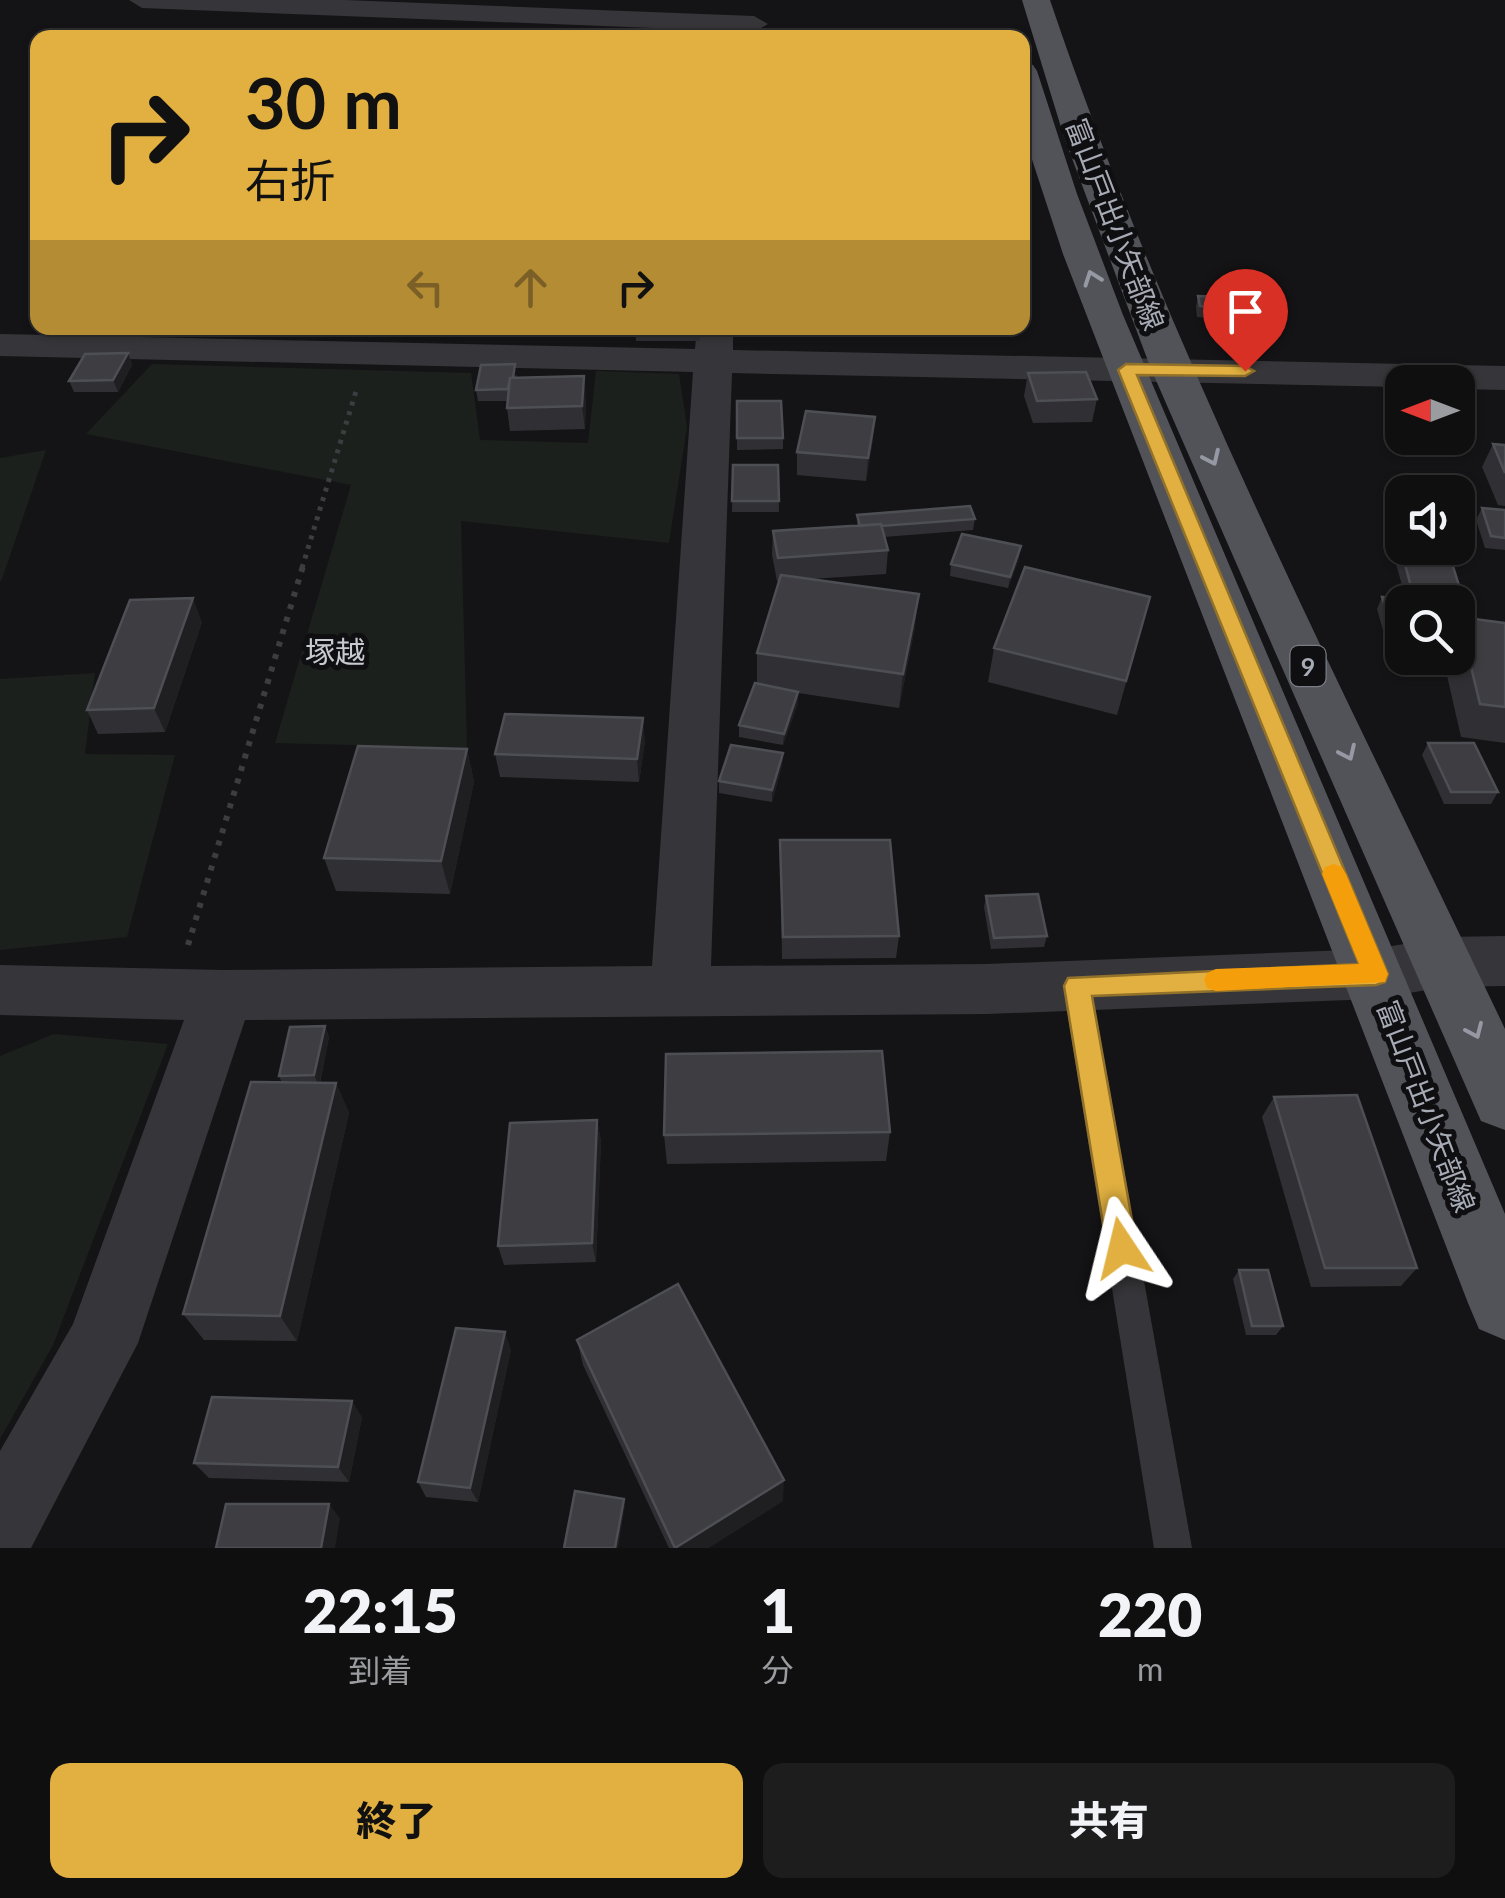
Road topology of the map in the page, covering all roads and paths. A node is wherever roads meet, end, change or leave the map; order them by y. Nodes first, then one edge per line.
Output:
1 (142, 0) edge
2 (164, 0) edge
3 (1036, 0) edge
4 (571, 8) edge
5 (754, 21) edge
6 (1030, 101) edge
7 (712, 344) edge
8 (0, 345) edge
9 (367, 354) junction
10 (1149, 369) junction
11 (1505, 378) edge
12 (1475, 962) edge
13 (1376, 974) junction
14 (1077, 986) junction
15 (680, 989) junction
16 (0, 990) edge
17 (199, 995) junction
18 (1505, 1100) edge
19 (1505, 1303) edge
20 (0, 1526) edge
21 (1173, 1548) edge

1 - 2 street
2 - 4 street
3 - 10 main road, 富山戸出小矢部線 / 9
4 - 5 street
10 -> 6 main road, 富山戸出小矢部線 / 9
7 - 9 street
7 - 10 street
7 - 15 street
8 - 9 street
9 - 17 path
10 - 11 street
10 -> 12 main road, 富山戸出小矢部線 / 9
10 - 13 main road, 富山戸出小矢部線 / 9
12 - 13 street
12 -> 18 main road, 富山戸出小矢部線 / 9
13 - 14 street
13 - 19 main road, 富山戸出小矢部線 / 9
14 - 15 street
14 - 21 lane
15 - 17 street
16 - 17 street
17 - 20 street

